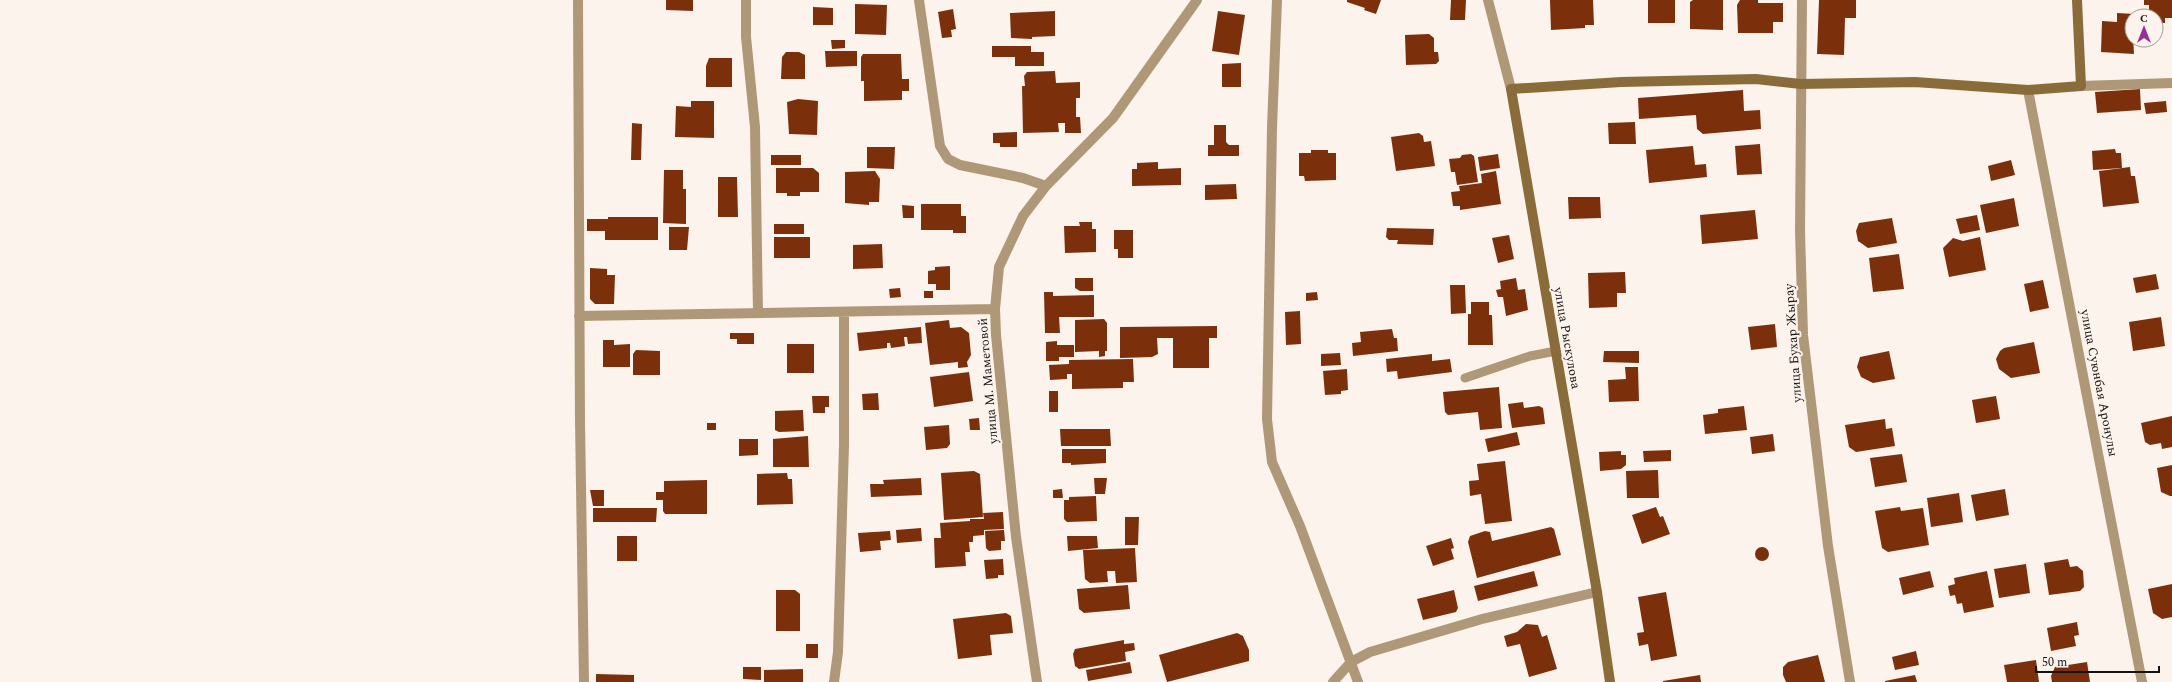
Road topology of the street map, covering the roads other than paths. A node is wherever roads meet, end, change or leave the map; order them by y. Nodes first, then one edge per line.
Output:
1 (578, 0) edge
2 (746, 0) edge
3 (920, 0) edge
4 (1196, 0) edge
5 (1277, 0) edge
6 (1488, 0) edge
7 (1802, 0) edge
8 (2077, 0) edge
9 (2172, 83) edge
10 (1801, 84) junction
11 (2081, 86) junction
12 (1511, 88) junction
13 (2028, 90) junction
14 (1046, 186) junction
15 (995, 310) junction
16 (844, 312) junction
17 (758, 313) junction
18 (579, 316) junction
19 (1556, 352) junction
20 (1465, 378) dead end
21 (1597, 592) junction
22 (1351, 662) junction
23 (584, 682) edge
24 (834, 682) edge
25 (1037, 682) edge
26 (1333, 682) edge
27 (1358, 682) edge
28 (1610, 682) edge
29 (1850, 682) edge
30 (2142, 682) edge

1 - 18 street
2 - 17 street
3 - 14 street
4 - 14 street, улица М. Маметовой
5 - 22 street
6 - 12 street, улица Рыскулова
7 - 10 street, улица Бухар Жырау
8 - 11 street
9 - 11 street
10 - 12 street
10 - 13 street
10 - 29 street, улица Бухар Жырау
11 - 13 street
12 - 19 street, улица Рыскулова
13 - 30 street, улица Суюнбая Аронулы
14 - 15 street, улица М. Маметовой
15 - 16 street
15 - 25 street, улица М. Маметовой
16 - 17 street
16 - 24 street
17 - 18 street
18 - 23 street
19 - 20 lane
19 - 21 street, улица Рыскулова
21 - 22 street
21 - 28 street, улица Рыскулова
22 - 26 street
22 - 27 street

